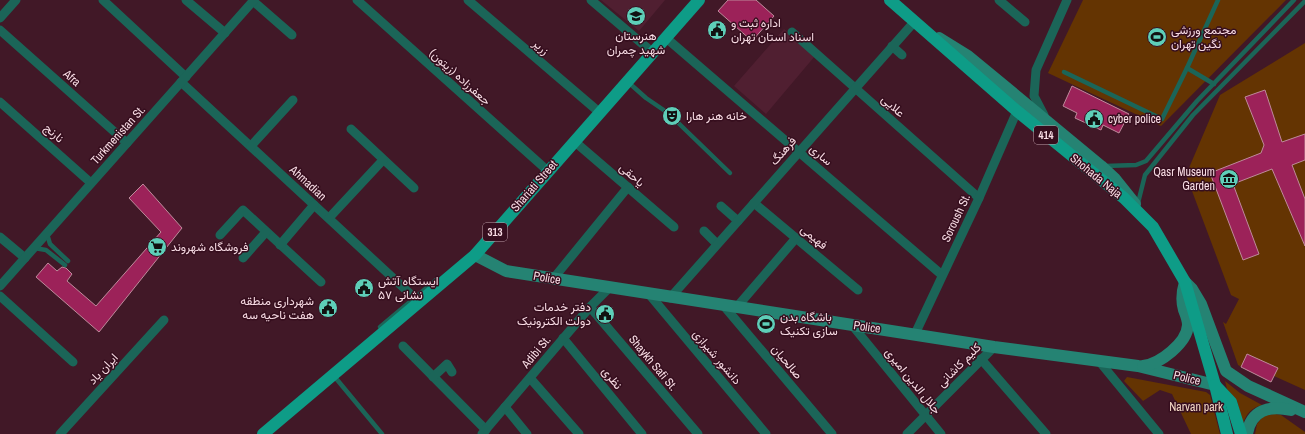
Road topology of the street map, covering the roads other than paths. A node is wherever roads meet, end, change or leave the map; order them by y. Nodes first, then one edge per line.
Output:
1 (16, 0) edge
2 (103, 0) edge
3 (186, 0) edge
4 (254, 0) edge
5 (357, 0) edge
6 (468, 0) edge
7 (590, 0) edge
8 (699, 0) edge
9 (890, 0) edge
10 (999, 0) edge
11 (1068, 0) edge
12 (1218, 0) edge
13 (1294, 0) edge
14 (1305, 1) edge
15 (0, 18) edge
16 (915, 21) junction
17 (1025, 22) dead end
18 (0, 30) edge
19 (926, 30) junction
20 (792, 32) dead end
21 (225, 33) junction
22 (292, 35) dead end
23 (665, 37) junction
24 (892, 46) junction
25 (652, 52) junction
26 (902, 55) dead end
27 (1187, 68) junction
28 (1064, 72) dead end
29 (184, 80) junction
30 (627, 80) junction
31 (1214, 84) junction
32 (855, 88) junction
33 (293, 100) dead end
34 (0, 102) edge
35 (1017, 111) junction
36 (599, 112) junction
37 (1050, 124) junction
38 (351, 129) dead end
39 (574, 141) junction
40 (127, 143) junction
41 (251, 146) junction
42 (799, 152) junction
43 (383, 160) junction
44 (1101, 166) junction
45 (548, 171) junction
46 (730, 173) dead end
47 (91, 183) junction
48 (628, 187) junction
49 (414, 188) dead end
50 (979, 198) junction
51 (754, 203) junction
52 (314, 205) junction
53 (721, 206) dead end
54 (1137, 207) junction
55 (1144, 217) junction
56 (329, 218) junction
57 (738, 221) junction
58 (674, 227) dead end
59 (704, 231) dead end
60 (266, 232) junction
61 (47, 233) junction
62 (220, 235) dead end
63 (0, 237) edge
64 (796, 238) junction
65 (717, 244) junction
66 (280, 245) junction
67 (33, 248) junction
68 (475, 255) junction
69 (25, 258) junction
70 (243, 258) dead end
71 (942, 275) junction
72 (552, 279) junction
73 (321, 282) dead end
74 (1185, 282) junction
75 (0, 286) edge
76 (609, 288) junction
77 (858, 290) dead end
78 (649, 294) junction
79 (0, 296) edge
80 (670, 298) junction
81 (417, 300) junction
82 (590, 307) junction
83 (730, 307) junction
84 (164, 320) dead end
85 (852, 325) junction
86 (915, 334) junction
87 (564, 338) junction
88 (403, 346) dead end
89 (994, 347) junction
90 (981, 359) junction
91 (1099, 360) junction
92 (73, 362) dead end
93 (1138, 366) junction
94 (452, 372) dead end
95 (333, 375) junction
96 (433, 377) junction
97 (530, 378) junction
98 (1215, 385) junction
99 (505, 407) junction
100 (1305, 413) edge
101 (926, 415) junction
102 (484, 432) edge
103 (263, 433) edge
104 (60, 434) edge
105 (382, 434) edge
106 (527, 434) edge
107 (579, 434) edge
108 (642, 434) edge
109 (698, 434) edge
110 (766, 434) edge
111 (832, 434) edge
112 (907, 434) edge
113 (941, 434) edge
114 (1046, 434) edge
115 (1159, 434) edge
116 (1227, 434) edge
117 (1240, 434) edge
118 (1247, 434) edge

1 - 15 street
2 - 29 street, Ahmadian
3 - 21 street
4 - 21 street, Turkmenistan St.
4 - 22 street
5 - 45 street, جعفرزاده (زیتون)
6 - 36 street, زریر
7 - 25 street
8 - 23 main road, Shariati Street / 313
9 - 16 main road, Shohada Naja / 414
10 - 17 street
11 - 37 street
12 - 27 lane
13 - 31 lane
14 - 54 lane
16 - 19 main road, Shohada Naja / 414
16 - 24 street, فرهنگ
18 - 40 street, Afra
19 - 35 main road, Shohada Naja / 414
19 - 37 main road
20 - 32 street, علایی
21 - 29 street, Turkmenistan St.
23 - 25 main road, Shariati Street / 313
23 - 42 street, ساری
24 - 26 street
24 - 32 street, فرهنگ
25 - 30 main road, Shariati Street / 313
27 - 28 lane
27 - 31 lane
29 - 40 street, Turkmenistan St.
29 - 41 street, Ahmadian
30 - 36 main road, Shariati Street / 313
30 - 46 lane
31 - 44 lane
32 - 42 street, فرهنگ
32 - 50 street, علایی
33 - 41 street
34 - 47 street, نارنج
35 - 50 street, Soroush St.
35 - 55 main road, Shohada Naja / 414
36 - 39 main road, Shariati Street / 313
37 - 44 main road
38 - 43 street
39 - 45 main road, Shariati Street / 313
39 - 48 street, یاحقی
40 - 47 street, Turkmenistan St.
41 - 52 street, Ahmadian
42 - 51 street, فرهنگ
42 - 71 street, ساری
43 - 49 street
43 - 56 street
44 - 54 main road
45 - 68 main road, Shariati Street / 313
47 - 61 street, Turkmenistan St.
48 - 58 street, یاحقی
48 - 72 street
50 - 71 street, Soroush St.
51 - 57 street, فرهنگ
51 - 64 street, فهیمی
52 - 56 street, Ahmadian
52 - 66 street
53 - 57 street
54 - 55 main road
55 - 74 main road, Shohada Naja / 414
56 - 81 street, Ahmadian
57 - 65 street, فرهنگ
59 - 65 street
60 - 62 street
60 - 66 street
60 - 70 street
61 - 67 street, Turkmenistan St.
61 - 67 lane
63 - 69 street
64 - 77 street, فهیمی
64 - 83 street
65 - 80 street, فرهنگ
66 - 73 street
67 - 69 street, Turkmenistan St.
68 - 72 main road, Police
68 - 81 main road, Shariati Street / 313
69 - 75 street, Turkmenistan St.
71 - 86 street, Soroush St.
72 - 76 main road, Police
74 - 93 main road
74 - 98 main road, Shohada Naja / 414
74 - 100 main road
76 - 78 main road, Police
76 - 82 street, Adibi St.
78 - 80 main road, Police
78 - 110 street, دانشور شیرازی
79 - 92 street
80 - 83 main road, Police
81 - 95 main road, Shariati Street / 313
81 - 103 lane
82 - 87 street, Adibi St.
82 - 109 street, Shaykh Safi St.
83 - 85 main road, Police
83 - 111 street, صالحیان
84 - 104 street, ایران یاد
85 - 86 main road, Police
85 - 101 street, جلال الدین امیری
86 - 89 main road, Police
87 - 97 street, Adibi St.
87 - 108 street, نظری
88 - 96 street
89 - 90 street, کلیم کاشانی
89 - 91 main road, Police
90 - 101 street, کلیم کاشانی
90 - 114 street
91 - 93 main road, Police
91 - 115 street
93 - 98 main road, Police
94 - 96 street
95 - 103 main road, Shariati Street / 313
95 - 105 lane
96 - 102 street
97 - 99 street, Adibi St.
97 - 107 street
98 - 116 main road, Shohada Naja
98 - 117 main road
99 - 102 street, Adibi St.
99 - 106 street
100 - 118 main road
101 - 112 street, کلیم کاشانی
101 - 113 street, جلال الدین امیری

